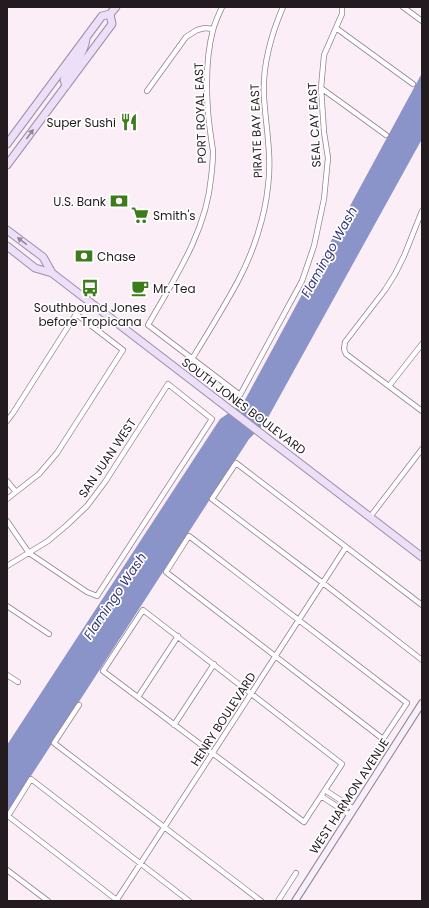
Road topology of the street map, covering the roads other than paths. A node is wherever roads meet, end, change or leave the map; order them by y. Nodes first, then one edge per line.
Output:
1 (222, 7) edge
2 (283, 7) edge
3 (342, 7) edge
4 (403, 7) edge
5 (113, 9) edge
6 (422, 21) edge
7 (336, 28) junction
8 (213, 30) junction
9 (86, 37) junction
10 (413, 84) dead end
11 (66, 86) junction
12 (321, 88) junction
13 (147, 91) dead end
14 (386, 135) dead end
15 (7, 144) edge
16 (7, 165) edge
17 (422, 210) edge
18 (7, 230) edge
19 (7, 246) edge
20 (52, 273) junction
21 (422, 344) edge
22 (192, 359) junction
23 (389, 386) junction
24 (422, 411) edge
25 (7, 421) edge
26 (422, 449) edge
27 (7, 481) edge
28 (16, 492) junction
29 (7, 499) edge
30 (370, 517) junction
31 (7, 521) edge
32 (346, 547) junction
33 (30, 553) junction
34 (422, 557) edge
35 (7, 566) edge
36 (323, 583) junction
37 (422, 605) edge
38 (7, 606) edge
39 (298, 620) junction
40 (49, 634) dead end
41 (178, 636) junction
42 (274, 656) junction
43 (422, 660) edge
44 (214, 664) junction
45 (7, 675) edge
46 (18, 682) dead end
47 (251, 693) junction
48 (138, 697) junction
49 (422, 703) edge
50 (79, 706) dead end
51 (174, 725) junction
52 (212, 754) junction
53 (325, 790) junction
54 (321, 796) junction
55 (354, 809) junction
56 (350, 815) junction
57 (8, 816) edge
58 (164, 827) junction
59 (141, 864) junction
60 (7, 870) edge
61 (296, 873) dead end
62 (48, 901) edge
63 (117, 901) edge
64 (189, 901) edge
65 (261, 901) edge
66 (278, 901) edge
67 (295, 901) edge

1 - 8 street, PORT ROYAL EAST
2 - 22 street, PIRATE BAY EAST
3 - 7 street, SEAL CAY EAST
4 - 6 street
5 - 9 main road
5 - 11 main road
7 - 10 street
7 - 12 street, SEAL CAY EAST
8 - 13 street
8 - 22 street, PORT ROYAL EAST
9 - 11 main road
9 - 15 main road
16 -> 11 main road
12 - 14 street
12 - 22 street, SEAL CAY EAST
17 - 23 street
20 -> 18 main road, SOUTH JONES BOULEVARD
19 - 20 main road, SOUTH JONES BOULEVARD
20 - 30 main road, SOUTH JONES BOULEVARD
21 - 23 street
23 - 24 street
25 - 28 street
26 - 30 street
27 - 28 street
28 - 29 street
30 - 34 main road, SOUTH JONES BOULEVARD
31 - 33 street
32 - 36 street, HENRY BOULEVARD
32 - 36 street
32 - 37 street
33 - 33 street, SAN JUAN WEST
33 - 35 street, SAN JUAN WEST
36 - 39 street, HENRY BOULEVARD
36 - 43 street
38 - 40 street
39 - 42 street, HENRY BOULEVARD
39 - 42 street
39 - 42 street
41 - 44 street
41 - 48 street
41 - 48 street
42 - 47 street, HENRY BOULEVARD
44 - 47 street
44 - 51 street
45 - 46 street
47 - 52 street, HENRY BOULEVARD
47 - 53 street
48 - 51 street
49 - 55 main road, WEST HARMON AVENUE
50 - 58 street
51 - 52 street
52 - 54 street
52 - 58 street, HENRY BOULEVARD
53 - 54 street
53 - 55 street
54 - 56 street
55 - 56 main road, WEST HARMON AVENUE
56 - 67 main road, WEST HARMON AVENUE
57 - 59 street
57 - 63 street
58 - 59 street, HENRY BOULEVARD
58 - 65 street
59 - 63 street, HENRY BOULEVARD
59 - 64 street
60 - 62 street
61 - 66 street

